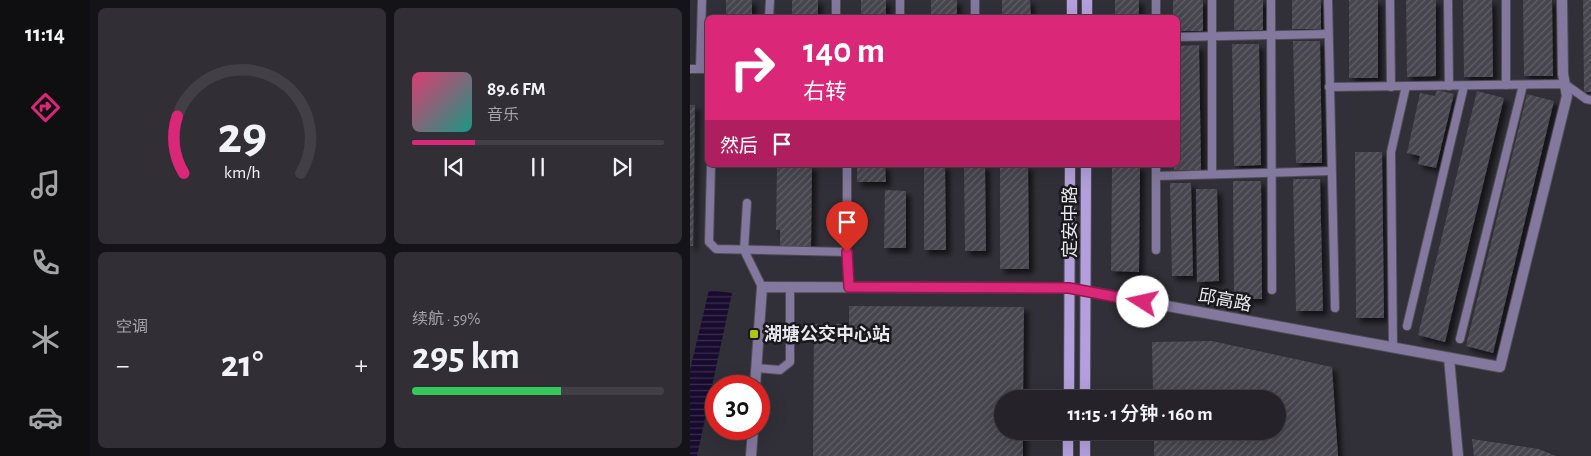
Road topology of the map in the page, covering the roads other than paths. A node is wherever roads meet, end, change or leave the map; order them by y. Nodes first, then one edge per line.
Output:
1 (702, 0) edge
2 (770, 0) edge
3 (836, 0) edge
4 (900, 0) edge
5 (975, 0) edge
6 (1072, 0) edge
7 (1087, 0) edge
8 (1156, 0) edge
9 (1212, 0) edge
10 (1271, 0) edge
11 (1328, 0) edge
12 (1390, 0) edge
13 (1448, 0) edge
14 (1506, 0) edge
15 (1562, 0) edge
16 (769, 15) edge
17 (836, 15) edge
18 (900, 15) edge
19 (975, 15) edge
20 (1072, 15) edge
21 (1087, 15) edge
22 (1156, 15) edge
23 (1328, 34) junction
24 (1271, 35) junction
25 (1180, 37) edge
26 (1212, 37) junction
27 (690, 69) edge
28 (704, 69) edge
29 (1565, 84) junction
30 (1506, 85) junction
31 (1523, 85) junction
32 (1406, 86) junction
33 (1449, 86) junction
34 (1464, 86) junction
35 (1391, 87) junction
36 (1329, 88) junction
37 (1591, 100) edge
38 (711, 167) edge
39 (847, 167) edge
40 (1070, 167) edge
41 (1086, 167) edge
42 (1156, 167) edge
43 (1331, 171) junction
44 (1272, 173) junction
45 (1212, 174) junction
46 (1156, 176) junction
47 (747, 203) dead end
48 (744, 250) junction
49 (1156, 250) dead end
50 (847, 252) junction
51 (762, 287) junction
52 (790, 287) junction
53 (849, 287) junction
54 (1069, 288) junction
55 (1272, 290) dead end
56 (1086, 291) junction
57 (1335, 308) dead end
58 (1407, 326) dead end
59 (1460, 339) dead end
60 (1393, 348) junction
61 (1449, 358) junction
62 (756, 368) junction
63 (756, 375) edge
64 (1069, 390) edge
65 (1085, 390) edge
66 (752, 440) edge
67 (1068, 440) edge
68 (1085, 440) edge
69 (751, 456) edge
70 (1068, 456) edge
71 (1085, 456) edge
72 (1458, 456) edge

1 - 28 lane
2 - 16 lane
3 - 17 lane
4 - 18 lane
5 - 19 lane
6 - 20 main road
7 - 21 main road
8 - 22 lane
9 - 26 lane
10 - 24 lane
11 - 23 lane
12 - 35 lane
13 - 33 lane
14 - 30 lane
15 - 29 street
23 - 24 lane
23 - 36 lane
24 - 26 lane
24 - 44 lane
25 - 26 lane
26 - 45 lane
27 - 28 lane
29 - 31 lane
29 - 37 lane
29 - 61 street, 邱高路
30 - 31 lane
30 - 34 lane
31 - 59 lane
32 - 33 lane
32 - 35 lane
32 - 60 lane
33 - 34 lane
34 - 58 lane
35 - 36 lane
36 - 43 lane
38 - 48 lane
39 - 50 lane
40 - 54 main road, 定安中路
41 - 56 main road, 定安中路
42 - 46 lane
43 - 44 lane
43 - 57 lane
44 - 45 lane
44 - 55 lane
45 - 46 lane
46 - 49 lane
47 - 48 lane
48 - 50 lane
48 - 51 lane
50 - 53 lane
51 - 52 street, 邱高路
51 - 62 street
52 - 53 street, 邱高路
52 - 62 lane
53 - 54 street, 邱高路
54 - 56 street, 邱高路
54 - 64 main road, 定安中路
56 - 60 street, 邱高路
56 - 65 main road, 定安中路
60 - 61 street, 邱高路
61 - 72 street
62 - 63 street
66 - 69 street
67 - 70 main road
68 - 71 main road

